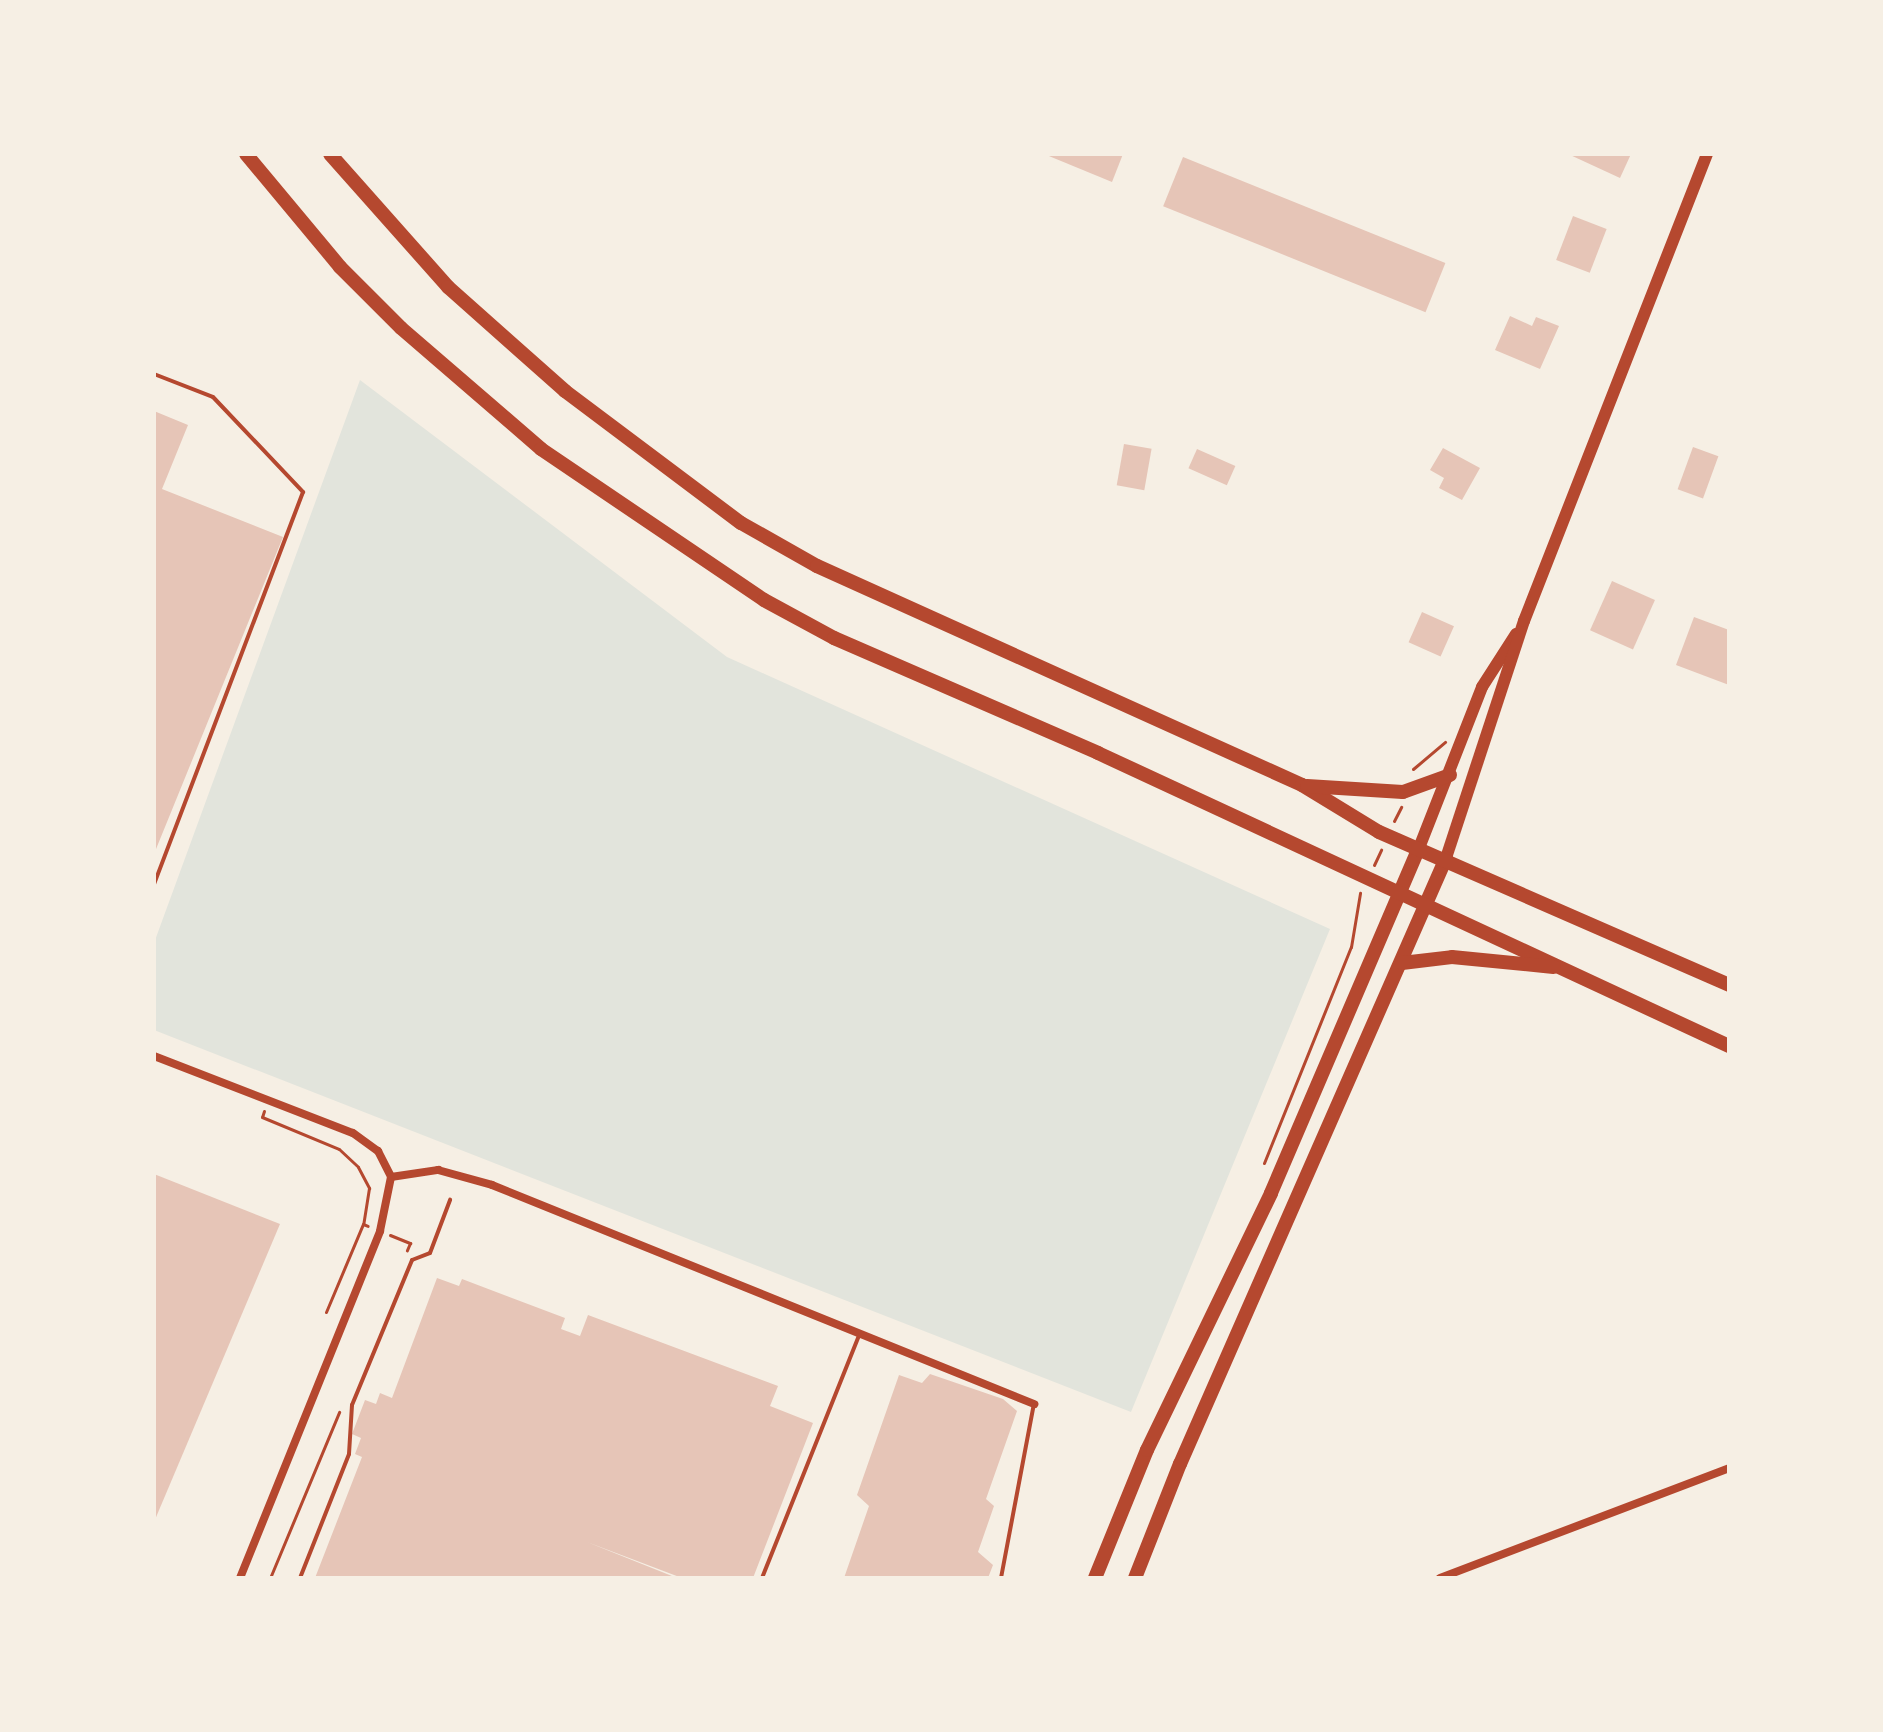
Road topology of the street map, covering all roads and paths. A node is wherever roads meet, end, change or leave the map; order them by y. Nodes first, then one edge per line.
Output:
1 (246, 154) edge
2 (330, 154) edge
3 (1707, 154) edge
4 (154, 374) edge
5 (1524, 621) junction
6 (1461, 749) junction
7 (1402, 774) dead end
8 (1450, 775) junction
9 (1302, 785) junction
10 (1402, 803) dead end
11 (1388, 836) junction
12 (1419, 848) junction
13 (1446, 858) junction
14 (1368, 878) junction
15 (154, 885) edge
16 (1398, 892) junction
17 (1428, 905) junction
18 (1402, 963) junction
19 (1566, 969) junction
20 (1729, 985) edge
21 (1729, 1046) edge
22 (154, 1056) edge
23 (267, 1101) junction
24 (1261, 1174) dead end
25 (391, 1177) junction
26 (450, 1200) dead end
27 (363, 1224) junction
28 (380, 1231) junction
29 (404, 1258) dead end
30 (326, 1312) dead end
31 (860, 1333) junction
32 (343, 1403) dead end
33 (1034, 1404) joint
34 (1729, 1468) edge
35 (240, 1578) edge
36 (270, 1578) edge
37 (300, 1578) edge
38 (762, 1578) edge
39 (1001, 1578) edge
40 (1095, 1578) edge
41 (1135, 1578) edge
42 (1440, 1578) edge

1 - 14 main road
2 - 9 main road
3 - 5 main road
4 - 15 lane
5 - 6 main road
5 - 13 main road
6 - 7 path
6 - 8 main road
8 - 9 main road
8 - 12 main road
9 - 11 main road
10 - 11 path
11 - 12 main road
11 - 14 path
12 - 13 main road
12 - 16 main road
13 - 17 main road
13 - 20 main road
14 - 16 main road
14 - 24 path
16 - 17 main road
16 - 40 main road
17 - 18 main road
17 - 19 main road
18 - 19 main road
18 - 41 main road
19 - 21 main road
22 - 23 street
23 - 25 street
23 - 27 path
25 - 28 street
25 - 31 street
26 - 37 lane
27 - 28 path
27 - 30 path
28 - 29 path
28 - 35 street
31 - 33 street
31 - 38 lane
32 - 36 path
33 - 39 lane
34 - 42 street

